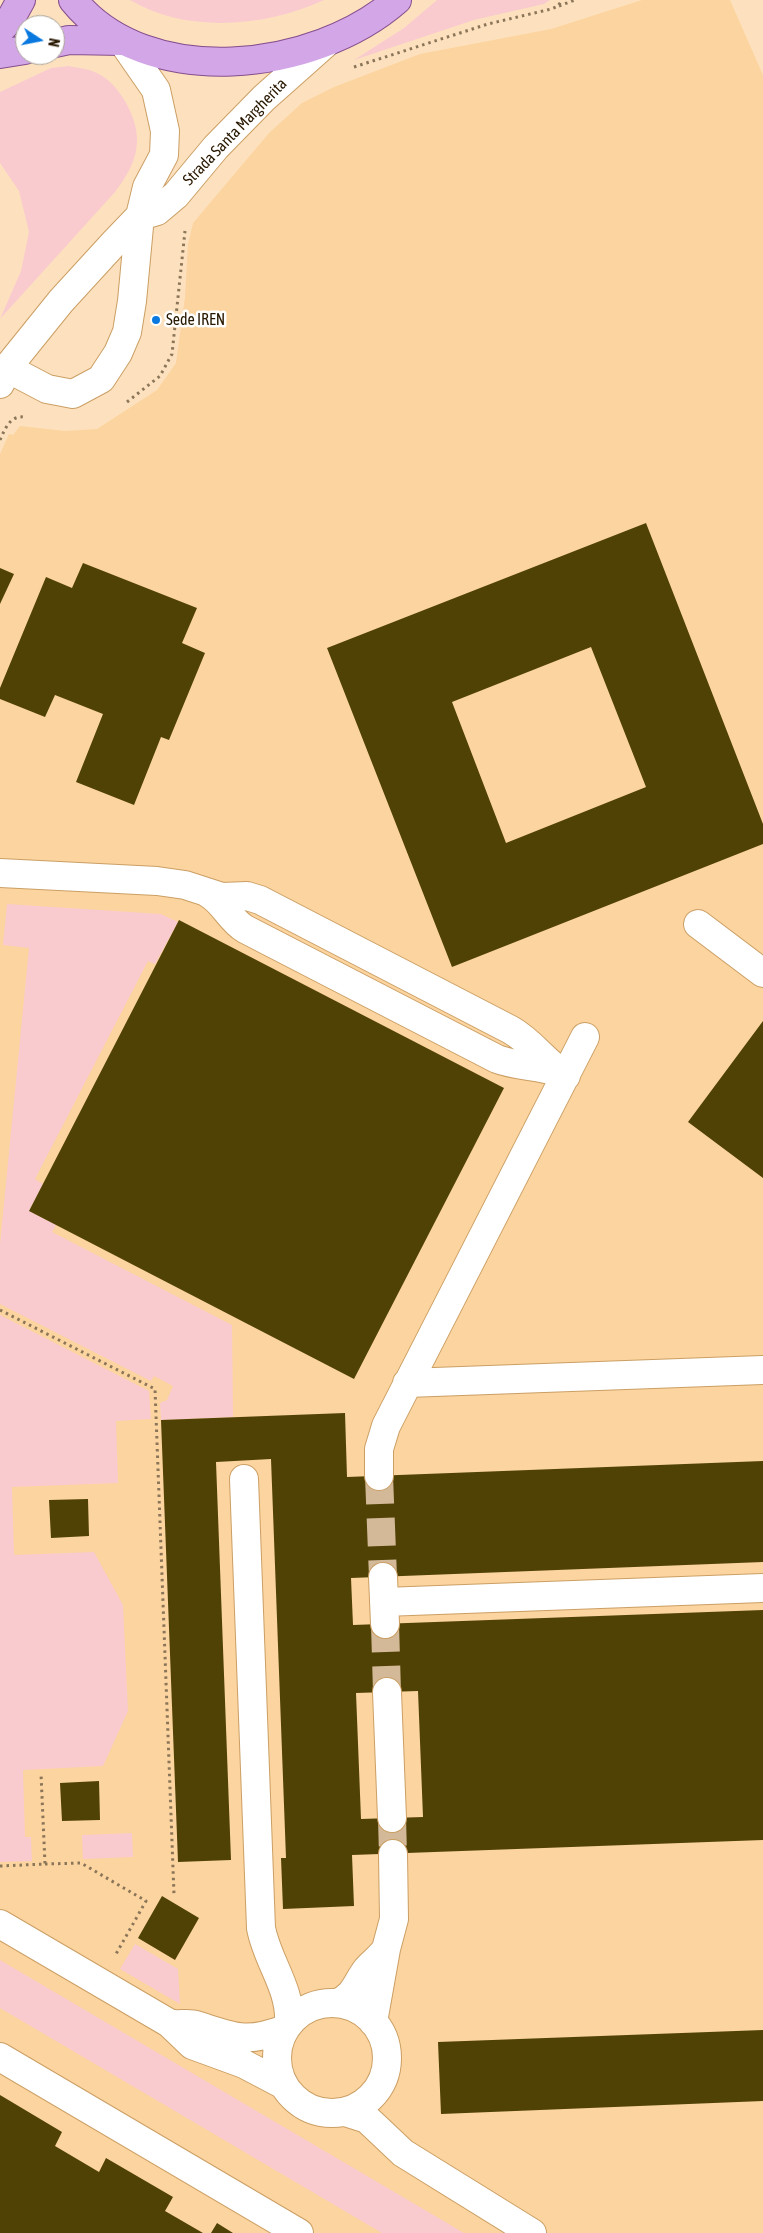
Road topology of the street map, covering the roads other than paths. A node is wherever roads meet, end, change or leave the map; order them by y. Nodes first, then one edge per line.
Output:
1 (20, 0) edge
2 (73, 0) edge
3 (397, 0) edge
4 (0, 30) edge
5 (122, 40) junction
6 (65, 41) edge
7 (327, 42) junction
8 (15, 52) edge
9 (0, 54) edge
10 (140, 216) junction
11 (4, 376) edge
12 (0, 873) edge
13 (698, 924) dead end
14 (763, 973) edge
15 (585, 1038) dead end
16 (566, 1076) junction
17 (763, 1370) edge
18 (407, 1383) junction
19 (380, 1476) tunnel mouth
20 (244, 1479) dead end
21 (763, 1588) edge
22 (384, 1601) dead end
23 (387, 1692) tunnel mouth
24 (392, 1818) tunnel mouth
25 (393, 1854) tunnel mouth
26 (0, 1924) edge
27 (386, 1949) junction
28 (337, 2003) junction
29 (373, 2022) junction
30 (169, 2023) junction
31 (287, 2026) junction
32 (0, 2058) edge
33 (284, 2085) junction
34 (345, 2112) junction
35 (299, 2233) edge
36 (532, 2233) edge

1 - 4 main road
2 - 5 main road
3 - 7 main road
5 - 6 main road
5 - 7 main road
5 - 10 street, Strada Santa Margherita
7 - 10 street, Strada Santa Margherita
8 - 9 main road
10 - 11 street, Strada Santa Margherita
10 - 11 street, Strada Santa Margherita
12 - 16 street
13 - 14 street
15 - 16 street
16 - 18 street
17 - 18 street
18 - 19 street
20 - 31 street
21 - 22 street
23 - 24 street
25 - 27 street
26 - 30 street
27 - 28 street
27 - 29 street
28 - 29 street
28 - 31 street
29 - 34 street
30 - 31 street
30 - 33 street
31 - 33 street
32 - 35 street
33 - 34 street
34 - 36 street

